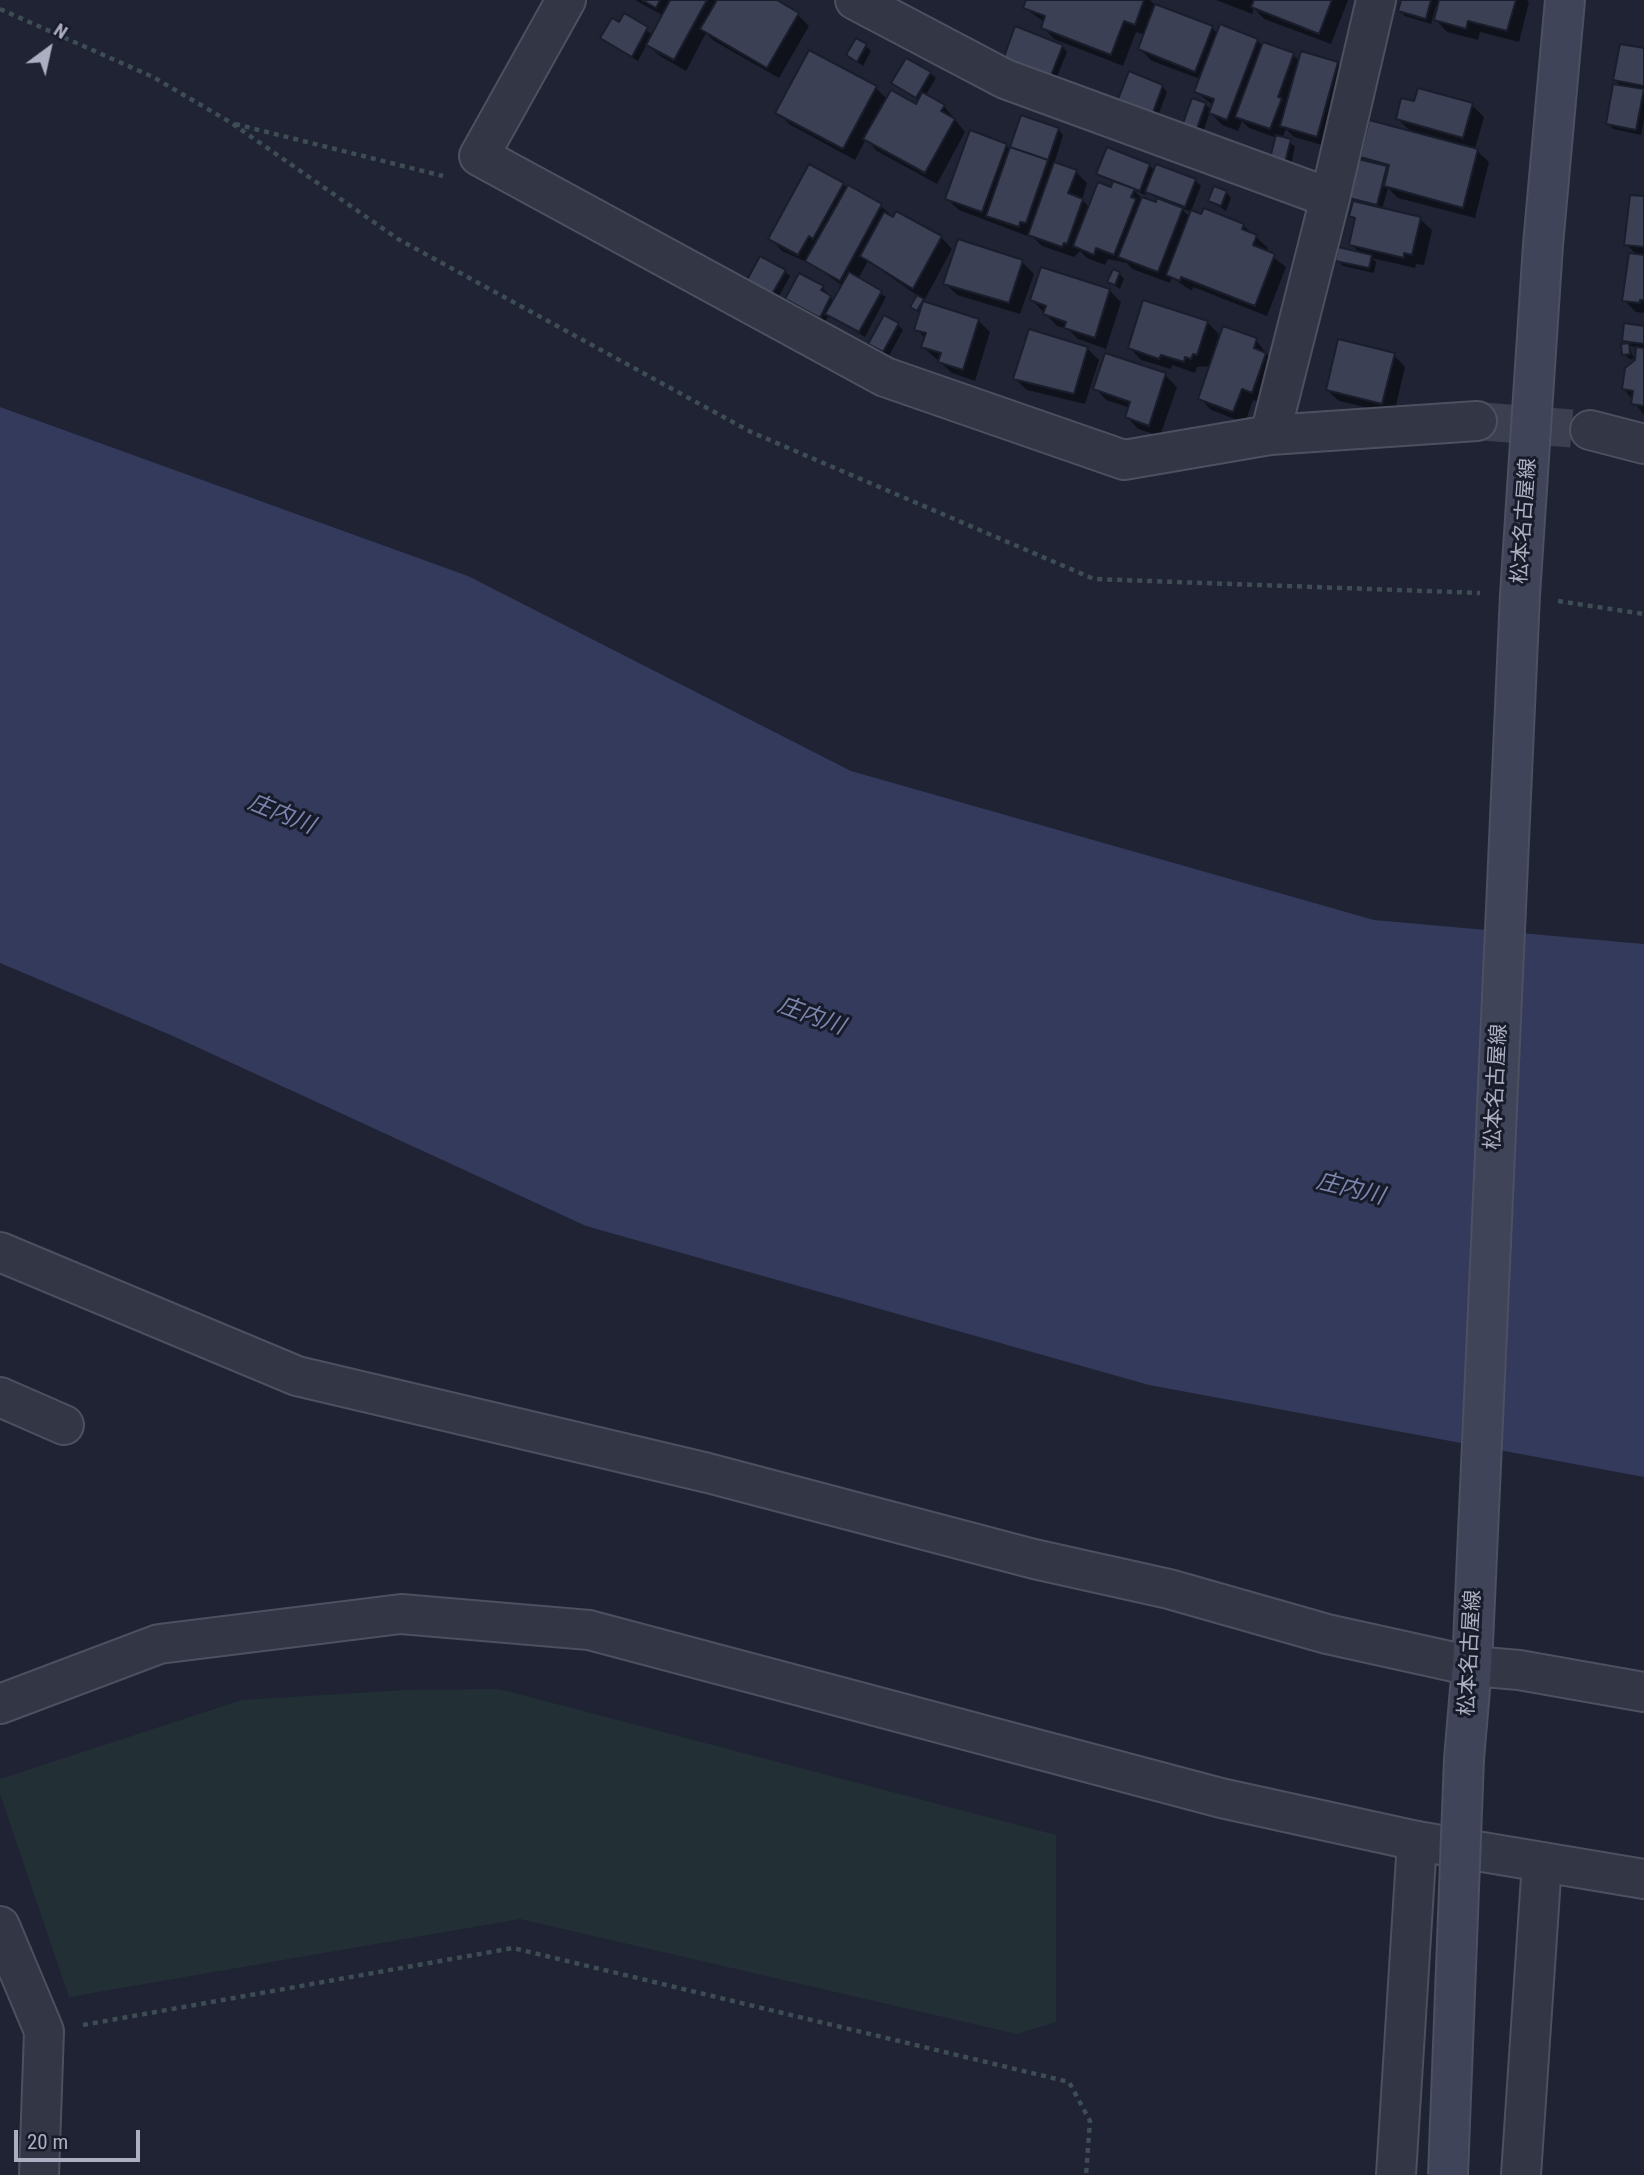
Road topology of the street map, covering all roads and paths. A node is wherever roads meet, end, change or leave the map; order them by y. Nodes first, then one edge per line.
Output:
1 (566, 0) edge
2 (855, 0) edge
3 (1376, 0) edge
4 (1565, 0) edge
5 (0, 9) edge
6 (230, 122) junction
7 (479, 156) junction
8 (1331, 198) junction
9 (1477, 421) tunnel mouth
10 (1590, 430) tunnel mouth
11 (1270, 435) junction
12 (1644, 443) edge
13 (1519, 607) junction
14 (1644, 614) edge
15 (0, 1252) edge
16 (0, 1397) edge
17 (64, 1425) dead end
18 (1472, 1665) junction
19 (1644, 1692) edge
20 (0, 1703) edge
21 (1417, 1841) junction
22 (1542, 1862) junction
23 (1644, 1879) edge
24 (0, 1926) edge
25 (44, 2031) junction
26 (39, 2175) edge
27 (1086, 2175) edge
28 (1396, 2175) edge
29 (1448, 2175) edge
30 (1521, 2175) edge

1 - 7 street
2 - 8 street
3 - 8 street
4 - 13 main road, 松本名古屋線
5 - 6 path
6 - 7 path
6 - 13 path
7 - 11 street
8 - 11 street
9 - 11 street
10 - 12 street
13 - 14 path
13 - 18 main road, 松本名古屋線
15 - 18 street
16 - 17 street
18 - 19 street
18 - 29 main road, 松本名古屋線, bridge
20 - 21 street
21 - 22 street
21 - 28 street
22 - 23 street
22 - 30 street
24 - 25 street
25 - 26 street
25 - 27 path

